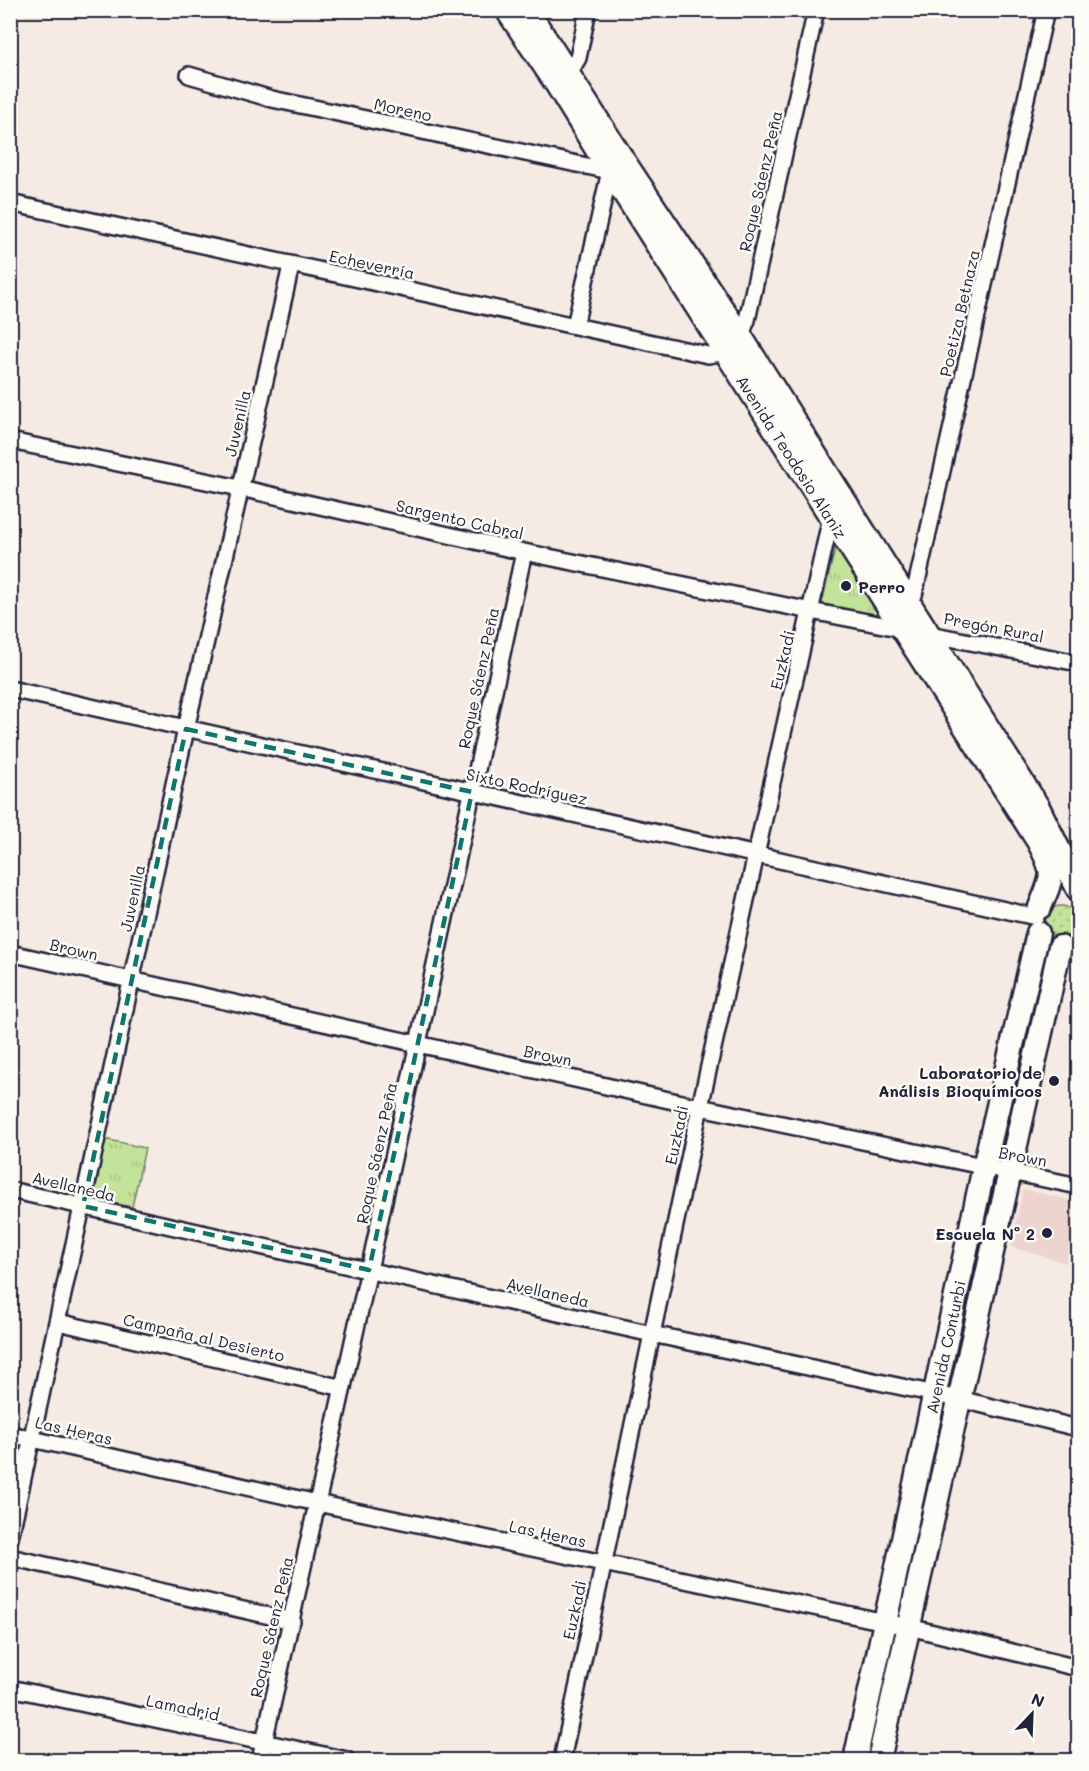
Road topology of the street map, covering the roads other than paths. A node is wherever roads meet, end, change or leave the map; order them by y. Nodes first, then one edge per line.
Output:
1 (507, 10) edge
2 (527, 10) edge
3 (588, 10) edge
4 (816, 10) edge
5 (1046, 10) edge
6 (189, 75) dead end
7 (560, 76) junction
8 (618, 167) junction
9 (10, 203) edge
10 (291, 266) junction
11 (575, 326) junction
12 (733, 345) junction
13 (10, 441) edge
14 (240, 488) junction
15 (831, 517) junction
16 (524, 552) junction
17 (811, 611) junction
18 (902, 615) junction
19 (927, 633) junction
20 (1078, 663) edge
21 (10, 689) edge
22 (186, 729) junction
23 (1000, 764) junction
24 (472, 792) junction
25 (1033, 833) junction
26 (1069, 850) edge
27 (756, 855) junction
28 (1078, 889) edge
29 (1078, 903) edge
30 (1038, 919) junction
31 (1071, 945) edge
32 (10, 953) edge
33 (132, 981) junction
34 (417, 1045) junction
35 (700, 1107) junction
36 (984, 1167) junction
37 (1010, 1172) junction
38 (1078, 1186) edge
39 (10, 1190) edge
40 (83, 1206) junction
41 (369, 1270) junction
42 (58, 1322) junction
43 (652, 1334) junction
44 (343, 1388) junction
45 (935, 1394) junction
46 (959, 1399) junction
47 (1078, 1428) edge
48 (10, 1434) edge
49 (32, 1439) junction
50 (318, 1503) junction
51 (10, 1538) edge
52 (10, 1557) edge
53 (602, 1563) junction
54 (291, 1621) junction
55 (886, 1623) junction
56 (909, 1628) junction
57 (1078, 1668) edge
58 (10, 1688) edge
59 (264, 1743) junction
60 (260, 1761) edge
61 (347, 1761) edge
62 (562, 1761) edge
63 (855, 1761) edge
64 (879, 1761) edge

1 - 7 main road, Avenida Teodosio Alaniz
2 - 7 main road, Avenida Teodosio Alaniz
3 - 7 street
4 - 12 street, Roque Sáenz Peña
5 - 18 street, Poetiza Betnaza
6 - 8 street, Moreno
7 - 8 main road, Avenida Teodosio Alaniz
8 - 11 street
8 - 12 main road, Avenida Teodosio Alaniz
9 - 10 street, Echeverría
10 - 11 street, Echeverría
10 - 14 street, Juvenilla
11 - 12 street, Echeverría
12 - 15 main road, Avenida Teodosio Alaniz
12 - 18 main road, Avenida Teodosio Alaniz
13 - 14 street, Sargento Cabral
14 - 16 street, Sargento Cabral
14 - 22 street, Juvenilla
15 - 17 street, Euzkadi
15 - 18 main road, Avenida Teodosio Alaniz
16 - 17 street, Sargento Cabral
16 - 24 street, Roque Sáenz Peña
17 - 18 street, Sargento Cabral
17 - 27 street, Euzkadi
18 - 19 main road, Avenida Teodosio Alaniz
18 - 23 main road, Avenida Teodosio Alaniz
19 - 20 street, Pregón Rural
19 - 23 main road, Avenida Teodosio Alaniz
21 - 22 street, Sixto Rodríguez
22 - 24 street, Sixto Rodríguez
22 - 33 street, Juvenilla
23 - 25 main road, Avenida Teodosio Alaniz
23 - 26 main road, Avenida Teodosio Alaniz
24 - 27 street, Sixto Rodríguez
24 - 34 street, Roque Sáenz Peña
25 - 26 main road
25 - 30 main road, Avenida Teodosio Alaniz
26 - 28 main road, Avenida Teodosio Alaniz
27 - 30 street, Sixto Rodríguez
27 - 35 street, Euzkadi
29 - 30 main road
30 - 31 main road
30 - 36 main road, Avenida Conturbi
31 - 37 main road, Avenida Conturbi
32 - 33 street, Brown
33 - 34 street, Brown
33 - 40 street, Juvenilla
34 - 35 street, Brown
34 - 41 street, Roque Sáenz Peña
35 - 36 street, Brown
35 - 43 street, Euzkadi
36 - 37 street, Brown
36 - 45 main road, Avenida Conturbi
37 - 38 street, Brown
37 - 46 main road, Avenida Conturbi
39 - 40 street, Avellaneda
40 - 41 street, Avellaneda
40 - 42 street, Juvenilla
41 - 43 street, Avellaneda
41 - 44 street, Roque Sáenz Peña
42 - 44 street, Campaña al Desierto
42 - 49 street, Juvenilla
43 - 45 street, Avellaneda
43 - 53 street, Euzkadi
44 - 50 street, Roque Sáenz Peña
45 - 46 street, Avellaneda
45 - 55 main road, Avenida Conturbi
46 - 47 street, Avellaneda
46 - 56 main road, Avenida Conturbi
48 - 49 street, Las Heras
49 - 50 street, Las Heras
49 - 51 street, Juvenilla
50 - 53 street, Las Heras
50 - 54 street, Roque Sáenz Peña
52 - 54 street
53 - 55 street, Las Heras
53 - 62 street, Euzkadi
54 - 59 street, Roque Sáenz Peña
55 - 56 street, Las Heras
55 - 63 main road, Avenida Conturbi
56 - 57 street, Las Heras
56 - 64 main road, Avenida Conturbi
58 - 59 street, Lamadrid
59 - 60 street, Roque Sáenz Peña
59 - 61 street, Lamadrid

